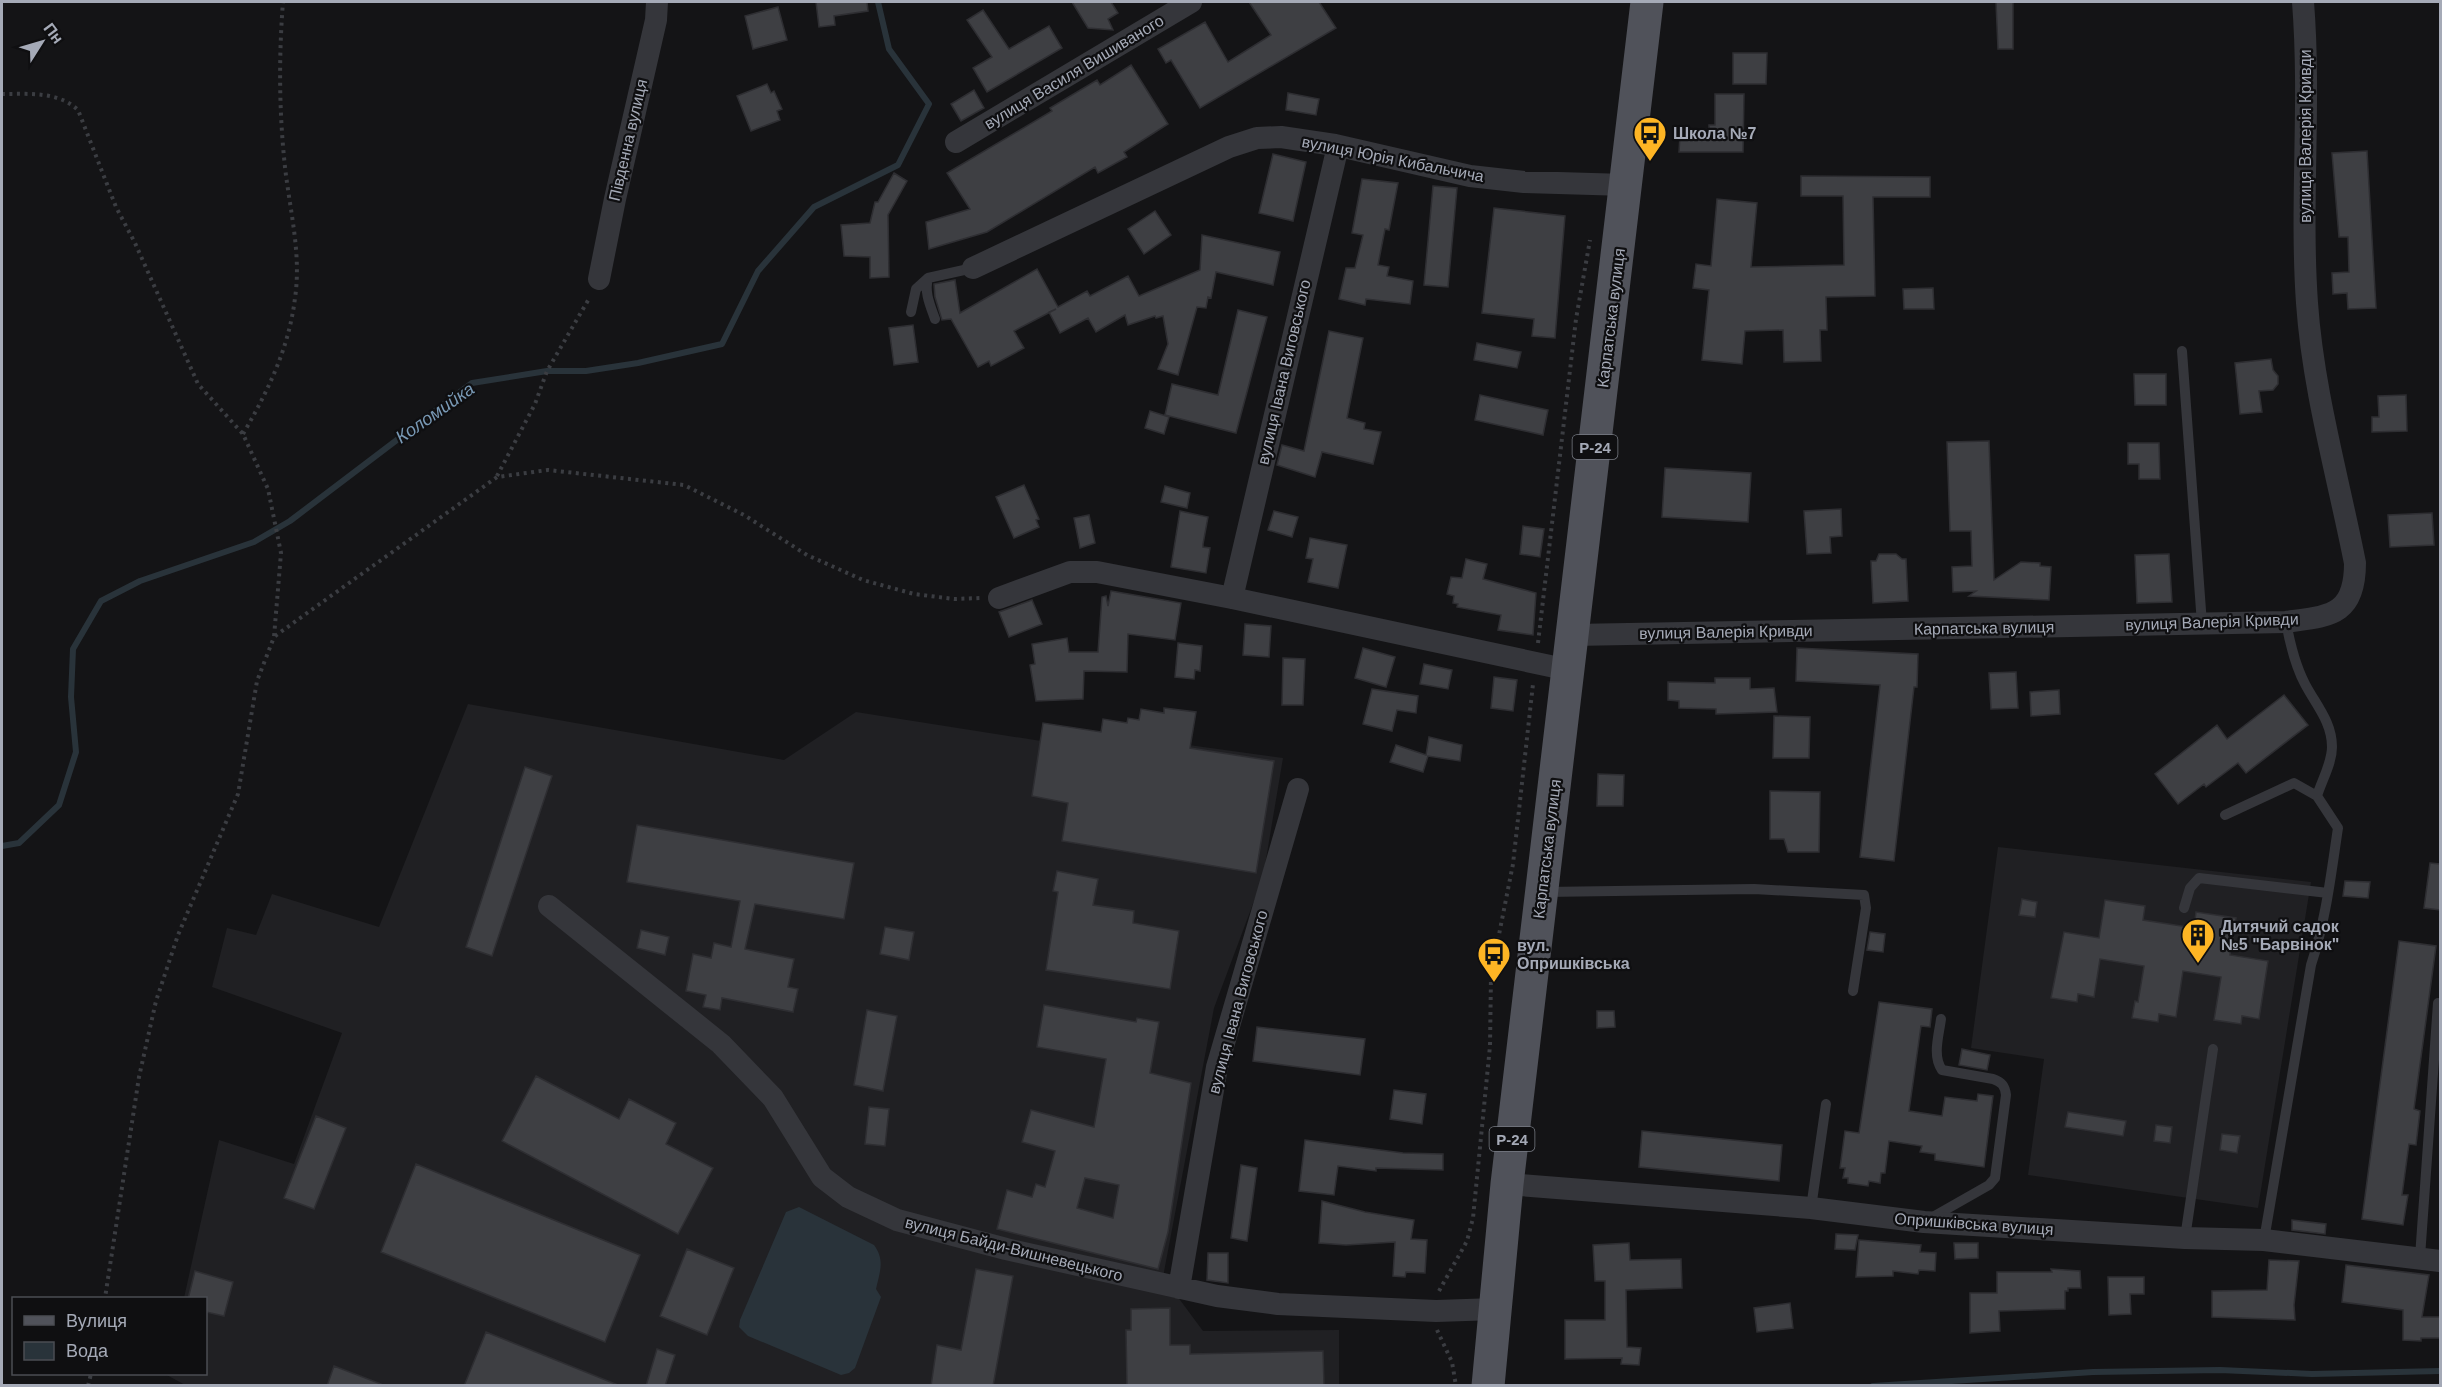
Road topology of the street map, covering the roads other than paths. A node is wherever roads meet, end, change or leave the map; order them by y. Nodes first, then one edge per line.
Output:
1 (657, 2) edge
2 (1191, 2) edge
3 (1647, 2) edge
4 (2303, 2) edge
5 (956, 142) dead end
6 (1338, 146) junction
7 (1626, 185) junction
8 (973, 268) joint
9 (928, 278) junction
10 (599, 279) road end
11 (911, 312) dead end
12 (935, 319) dead end
13 (2182, 351) dead end
14 (999, 598) road end
15 (1232, 598) junction
16 (2286, 622) junction
17 (2202, 624) junction
18 (1573, 635) junction
19 (1569, 670) junction
20 (1298, 789) dead end
21 (2317, 795) junction
22 (2225, 815) dead end
23 (1542, 892) junction
24 (2328, 893) junction
25 (549, 906) dead end
26 (2184, 908) dead end
27 (1852, 992) dead end
28 (2438, 1002) dead end
29 (1941, 1019) dead end
30 (2213, 1049) dead end
31 (1826, 1104) dead end
32 (1507, 1184) junction
33 (1811, 1208) junction
34 (1924, 1222) junction
35 (2186, 1238) junction
36 (2264, 1240) junction
37 (2430, 1259) edge
38 (1179, 1288) junction
39 (1496, 1309) junction
40 (1488, 1386) edge

1 - 10 street, Південна вулиця
2 - 5 street, вулиця Василя Вишиваного
3 - 7 main road, Карпатська вулиця / Р-24
4 - 16 street, вулиця Валерія Кривди
6 - 7 street, вулиця Юрія Кибальчича
6 - 8 street, вулиця Юрія Кибальчича
6 - 15 street, вулиця Івана Виговського
7 - 18 main road, Карпатська вулиця / Р-24
8 - 9 lane
9 - 11 lane
9 - 12 lane
13 - 17 lane
14 - 15 street
15 - 19 street
16 - 17 street
16 - 21 lane
17 - 18 street, вулиця Валерія Кривди
18 - 19 main road, Карпатська вулиця / Р-24
19 - 23 main road, Карпатська вулиця / Р-24
20 - 38 street, вулиця Івана Виговського
21 - 22 lane
21 - 24 lane
23 - 27 lane
23 - 32 main road, Карпатська вулиця / Р-24
24 - 26 lane
24 - 36 lane
25 - 38 street, вулиця Байди-Вишневецького
28 - 37 lane
29 - 34 lane
30 - 35 lane
31 - 33 lane
32 - 33 street, Опришківська вулиця
32 - 39 main road, Карпатська вулиця / Р-24
33 - 34 street, Опришківська вулиця
34 - 35 street, Опришківська вулиця
35 - 36 street, Опришківська вулиця
36 - 37 street, Опришківська вулиця
38 - 39 street, вулиця Байди-Вишневецького
39 - 40 main road, Карпатська вулиця / Р-24

